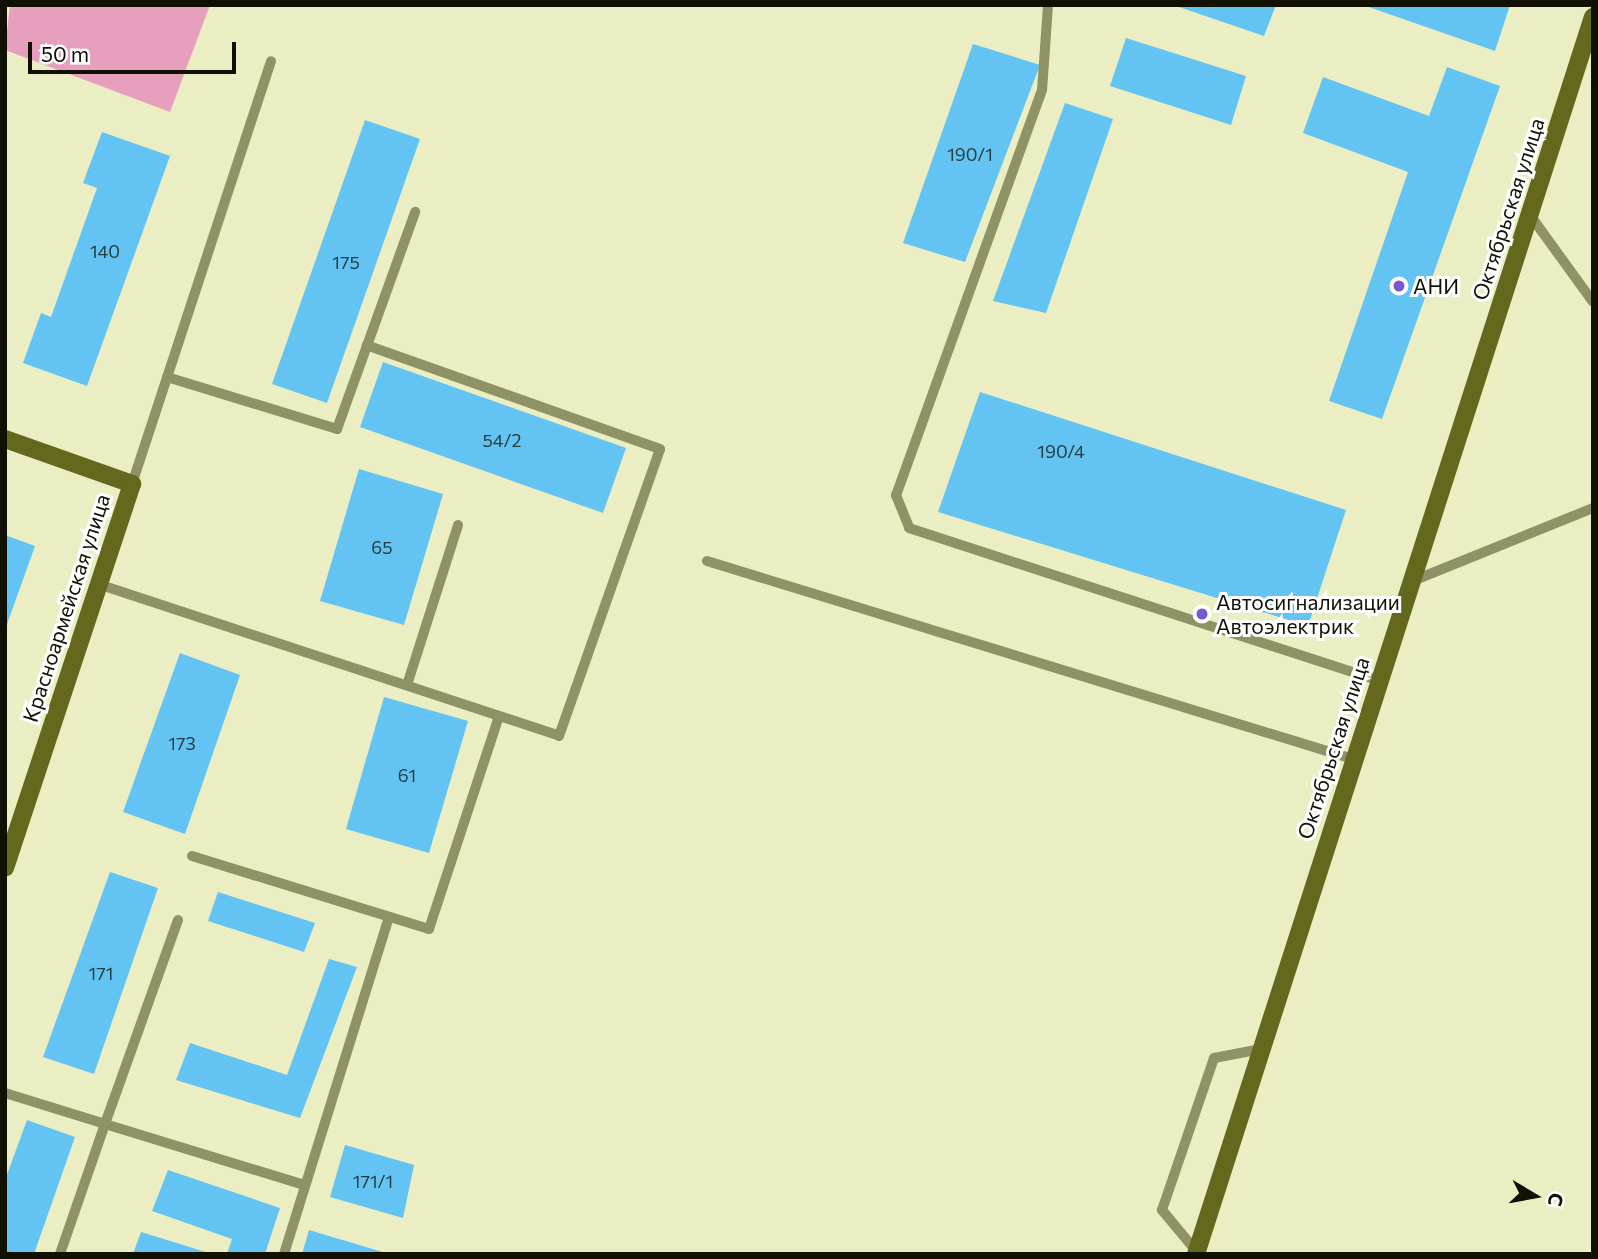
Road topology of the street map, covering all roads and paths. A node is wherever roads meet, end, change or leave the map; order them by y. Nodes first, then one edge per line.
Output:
1 (1048, 5) edge
2 (1593, 17) edge
3 (271, 61) dead end
4 (415, 212) dead end
5 (1531, 215) junction
6 (1593, 303) edge
7 (367, 345) junction
8 (167, 377) junction
9 (5, 439) edge
10 (132, 484) junction
11 (1593, 508) edge
12 (458, 525) dead end
13 (707, 561) dead end
14 (1410, 582) junction
15 (99, 583) junction
16 (1378, 680) junction
17 (407, 685) junction
18 (499, 716) junction
19 (1353, 759) junction
20 (192, 856) dead end
21 (5, 867) edge
22 (389, 917) junction
23 (178, 920) dead end
24 (1261, 1049) junction
25 (5, 1093) edge
26 (105, 1124) junction
27 (305, 1185) junction
28 (1197, 1253) edge
29 (60, 1254) edge
30 (284, 1254) edge

1 - 16 lane
2 - 5 main road, Октябрьская улица
3 - 8 lane
4 - 7 lane
5 - 6 lane
5 - 14 main road, Октябрьская улица
7 - 8 lane
7 - 18 lane
8 - 10 lane
9 - 10 main road
10 - 15 main road, Красноармейская улица
11 - 14 lane
12 - 17 lane
13 - 19 lane
14 - 16 main road, Октябрьская улица
15 - 17 lane
15 - 21 main road, Красноармейская улица
16 - 19 main road, Октябрьская улица
17 - 18 lane
18 - 22 lane
19 - 24 main road, Октябрьская улица
20 - 22 lane
22 - 27 lane
23 - 26 lane
24 - 28 main road, Октябрьская улица
24 - 28 lane
25 - 26 lane
26 - 27 lane
26 - 29 lane
27 - 30 lane

